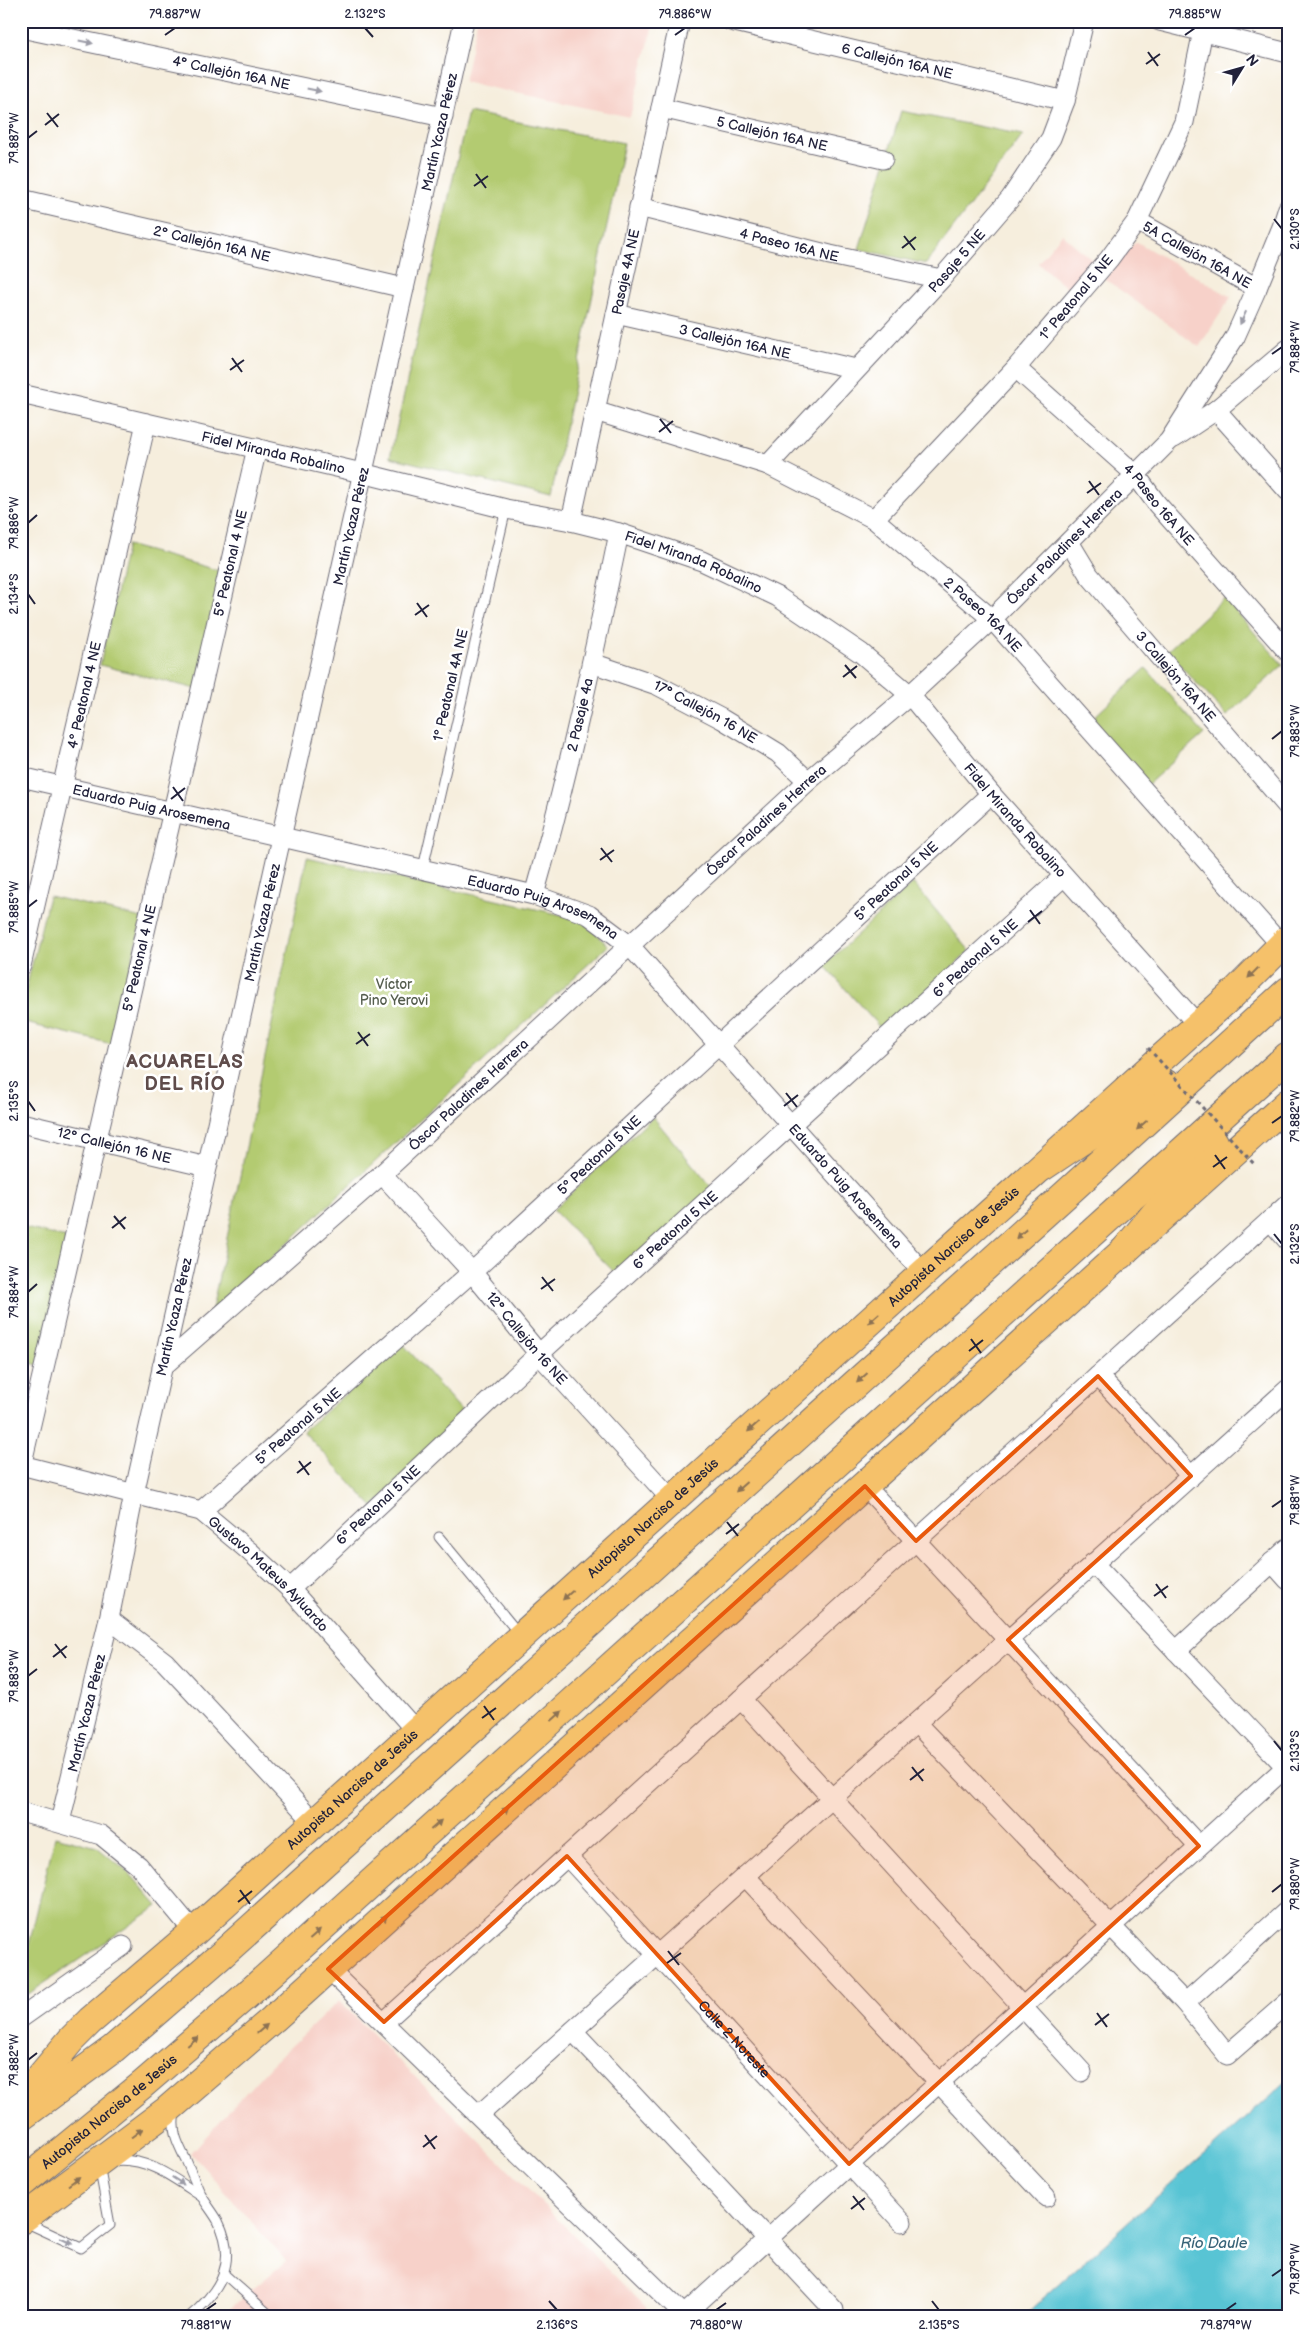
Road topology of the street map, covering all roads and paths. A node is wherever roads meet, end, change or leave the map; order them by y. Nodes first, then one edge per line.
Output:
1 (464, 21) edge
2 (680, 21) edge
3 (731, 21) edge
4 (1084, 21) edge
5 (1160, 21) edge
6 (21, 28) edge
7 (1203, 31) junction
8 (1288, 53) edge
9 (1065, 102) junction
10 (661, 108) junction
11 (442, 117) junction
12 (883, 159) dead end
13 (21, 199) edge
14 (639, 207) junction
15 (1288, 208) edge
16 (1137, 221) junction
17 (941, 279) junction
18 (404, 288) junction
19 (1258, 288) junction
20 (616, 314) junction
21 (1288, 349) edge
22 (1016, 368) junction
23 (856, 369) junction
24 (21, 394) edge
25 (1216, 410) junction
26 (595, 411) junction
27 (146, 423) junction
28 (1169, 441) junction
29 (257, 448) junction
30 (768, 465) junction
31 (362, 473) junction
32 (1135, 474) junction
33 (1288, 491) edge
34 (506, 509) junction
35 (874, 519) junction
36 (571, 521) junction
37 (620, 533) junction
38 (1069, 542) junction
39 (992, 619) junction
40 (1288, 652) edge
41 (592, 664) junction
42 (910, 695) junction
43 (21, 777) edge
44 (808, 781) junction
45 (63, 786) junction
46 (991, 794) junction
47 (1288, 807) edge
48 (172, 812) junction
49 (281, 836) junction
50 (422, 868) junction
51 (1064, 876) junction
52 (534, 895) junction
53 (1284, 942) edge
54 (629, 945) junction
55 (21, 966) edge
56 (1288, 991) edge
57 (1198, 1025) junction
58 (1242, 1033) junction
59 (719, 1044) junction
60 (1148, 1048) dead end
61 (1281, 1062) edge
62 (1288, 1103) edge
63 (21, 1123) edge
64 (790, 1126) junction
65 (96, 1141) junction
66 (1255, 1165) dead end
67 (207, 1167) junction
68 (1042, 1167) junction
69 (382, 1174) junction
70 (1288, 1204) edge
71 (1270, 1220) junction
72 (1288, 1241) edge
73 (1121, 1255) junction
74 (472, 1272) junction
75 (924, 1273) junction
76 (539, 1354) junction
77 (162, 1367) junction
78 (1098, 1376) junction
79 (1285, 1396) edge
80 (21, 1465) edge
81 (1191, 1476) junction
82 (864, 1486) junction
83 (134, 1494) junction
84 (672, 1500) junction
85 (201, 1511) junction
86 (439, 1537) dead end
87 (916, 1541) junction
88 (1288, 1548) edge
89 (1272, 1562) junction
90 (1093, 1563) junction
91 (1288, 1580) edge
92 (290, 1588) junction
93 (109, 1619) junction
94 (522, 1636) junction
95 (1008, 1640) junction
96 (1176, 1651) junction
97 (741, 1699) junction
98 (916, 1723) junction
99 (416, 1731) junction
100 (1287, 1768) edge
101 (831, 1798) junction
102 (21, 1812) edge
103 (60, 1822) junction
104 (315, 1823) junction
105 (1199, 1846) junction
106 (568, 1856) junction
107 (745, 1876) junction
108 (1288, 1910) edge
109 (1110, 1927) junction
110 (194, 1932) junction
111 (123, 1946) dead end
112 (658, 1955) junction
113 (328, 1969) junction
114 (1288, 2002) edge
115 (1185, 2003) junction
116 (1021, 2006) junction
117 (21, 2018) edge
118 (384, 2022) junction
119 (573, 2031) junction
120 (1082, 2072) dead end
121 (938, 2084) junction
122 (196, 2086) junction
123 (21, 2100) edge
124 (479, 2115) junction
125 (21, 2117) edge
126 (98, 2163) junction
127 (849, 2164) junction
128 (21, 2184) edge
129 (202, 2196) junction
130 (1046, 2197) dead end
131 (21, 2220) edge
132 (902, 2222) dead end
133 (767, 2238) junction
134 (224, 2274) junction
135 (834, 2310) dead end
136 (685, 2316) edge
137 (189, 2317) edge
138 (272, 2317) edge

1 - 11 street, Martín Ycaza Pérez
2 - 10 street, Pasaje 4A NE
3 - 9 street, 6 Callejón 16A NE
4 - 9 street, Pasaje 5 NE
5 - 7 street
6 -> 11 street, 4° Callejón 16A NE
7 - 8 street
7 - 16 street, 1º Peatonal 5 NE
9 - 17 street, Pasaje 5 NE
10 - 12 street, 5 Callejón 16A NE
10 - 14 street, Pasaje 4A NE
11 - 18 street, Martín Ycaza Pérez
13 - 18 street, 2° Callejón 16A NE
14 - 17 street, 4 Paseo 16A NE
14 - 20 street, Pasaje 4A NE
15 - 19 street, Óscar Paladines Herrera
16 - 19 street, 5A Callejón 16A NE
16 - 22 street, 1º Peatonal 5 NE
17 - 23 street, Pasaje 5 NE
18 - 31 street, Martín Ycaza Pérez
19 -> 28 street, Óscar Paladines Herrera
20 - 23 street, 3 Callejón 16A NE
20 - 26 street, Pasaje 4A NE
21 - 25 street
22 - 32 street, 4 Paseo 16A NE
22 - 35 street, 1º Peatonal 5 NE
23 - 30 street, Pasaje 5 NE
24 - 27 street, Fidel Miranda Robalino
25 - 28 street
25 - 33 street
26 - 30 street, 2 Paseo 16A NE
26 - 36 street, Pasaje 4A NE
27 - 29 street, Fidel Miranda Robalino
27 - 45 street, 4º Peatonal 4 NE
28 - 32 street, Óscar Paladines Herrera
29 - 31 street, Fidel Miranda Robalino
29 - 48 street, 5º Peatonal 4 NE
30 - 35 street, 2 Paseo 16A NE
31 - 34 street, Fidel Miranda Robalino
31 - 49 street, Martín Ycaza Pérez
32 - 38 street, Óscar Paladines Herrera
32 - 40 street, 4 Paseo 16A NE
34 - 36 street, Fidel Miranda Robalino
34 - 50 lane, 1º Peatonal 4A NE
35 - 39 street, 2 Paseo 16A NE
36 - 37 street, Fidel Miranda Robalino
37 - 41 street, 2 Pasaje 4a
37 - 42 street, Fidel Miranda Robalino
38 - 39 street, Óscar Paladines Herrera
38 - 47 street, 3 Callejón 16A NE
39 - 42 street, Óscar Paladines Herrera
39 - 53 street, 2 Paseo 16A NE
41 - 44 street, 17° Callejón 16 NE
41 - 52 street, 2 Pasaje 4a
42 - 44 street, Óscar Paladines Herrera
42 - 46 street, Fidel Miranda Robalino
43 - 45 street, Eduardo Puig Arosemena
44 - 54 street, Óscar Paladines Herrera
45 - 48 street, Eduardo Puig Arosemena
45 - 55 street, 4º Peatonal 4 NE
46 - 51 street, Fidel Miranda Robalino
46 - 59 street, 5º Peatonal 5 NE
48 - 49 street, Eduardo Puig Arosemena
48 - 65 street, 5º Peatonal 4 NE
49 - 50 street, Eduardo Puig Arosemena
49 - 67 street, Martín Ycaza Pérez
50 - 52 street, Eduardo Puig Arosemena
51 - 57 street, Fidel Miranda Robalino
51 - 64 street, 6º Peatonal 5 NE
52 - 54 street, Eduardo Puig Arosemena
53 -> 57 main road, Autopista Narcisa de Jesús
54 - 59 street, Eduardo Puig Arosemena
54 - 69 street, Óscar Paladines Herrera
56 - 58 main road
57 - 68 main road, Autopista Narcisa de Jesús
58 - 68 main road
58 -> 125 main road
59 - 64 street, Eduardo Puig Arosemena
59 - 74 street, 5º Peatonal 5 NE
60 - 66 path, bridge
61 - 73 main road
128 -> 61 main road, Autopista Narcisa de Jesús
62 - 73 main road
63 - 65 street, 12° Callejón 16 NE
64 - 75 street, Eduardo Puig Arosemena
64 - 76 street, 6º Peatonal 5 NE
65 - 67 street, 12° Callejón 16 NE
65 - 80 street, 5º Peatonal 4 NE
67 - 77 street, Martín Ycaza Pérez
68 - 75 main road, Autopista Narcisa de Jesús
69 - 74 street, 12° Callejón 16 NE
69 - 77 street, Óscar Paladines Herrera
70 - 71 street
71 - 72 street
71 - 78 street
73 - 82 main road
74 - 76 street, 12° Callejón 16 NE
74 - 85 street, 5º Peatonal 5 NE
75 -> 84 main road, Autopista Narcisa de Jesús
76 - 84 street, 12° Callejón 16 NE
76 - 92 street, 6º Peatonal 5 NE
77 - 83 street, Martín Ycaza Pérez
78 - 81 street
78 - 87 street
79 - 81 street
80 - 83 street, Gustavo Mateus Ayluardo
81 - 90 street
82 - 87 street
113 -> 82 main road
83 - 85 street, Gustavo Mateus Ayluardo
83 - 93 street, Martín Ycaza Pérez
84 -> 94 main road, Autopista Narcisa de Jesús
85 - 92 street, Gustavo Mateus Ayluardo
86 - 94 lane
87 - 95 street
87 - 97 street
88 - 89 street
89 - 91 street
89 - 96 street
90 - 95 street
90 - 96 street
92 - 99 street, Gustavo Mateus Ayluardo
93 - 103 street, Martín Ycaza Pérez
93 - 104 street
94 - 99 main road, Autopista Narcisa de Jesús
95 - 98 street
95 - 105 street
96 - 100 street
97 - 101 street
97 - 106 street
98 - 101 street
98 - 109 street
99 - 104 main road, Autopista Narcisa de Jesús
100 - 105 street
101 - 107 street
101 - 116 street
102 - 103 street
103 - 110 street
104 - 110 main road, Autopista Narcisa de Jesús
105 - 109 street
106 - 112 street, Calle 2 Noreste
106 - 118 street
107 - 112 street
107 - 121 street
108 - 115 street
109 - 115 street
109 - 116 street
110 - 123 main road, Autopista Narcisa de Jesús
111 - 117 street
112 - 119 street
112 - 127 street, Calle 2 Noreste
113 - 118 street
122 -> 113 main road
114 - 115 street
116 - 120 street
116 - 121 street
118 - 124 street
119 - 124 street
119 - 133 street
121 - 127 street
121 - 130 street
126 -> 122 main road
122 - 129 lane
124 - 136 street
126 -> 129 lane
131 -> 126 main road
131 -> 126 lane
127 - 132 street, Calle 2 Noreste
127 - 133 street
129 - 134 lane
133 - 135 street
133 - 136 street
134 - 137 lane
134 - 138 lane

